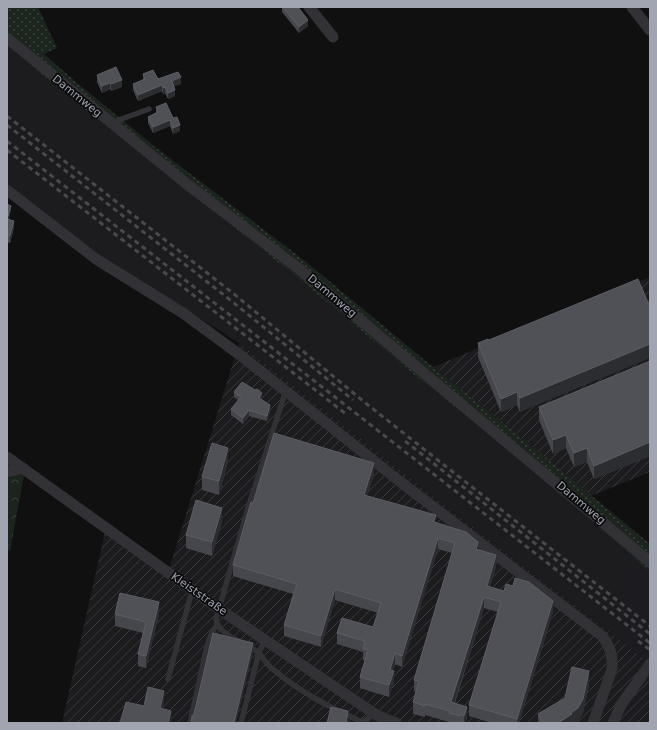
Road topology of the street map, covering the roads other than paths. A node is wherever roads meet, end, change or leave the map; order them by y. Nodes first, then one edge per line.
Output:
1 (309, 7) edge
2 (634, 8) edge
3 (650, 30) edge
4 (333, 37) dead end
5 (7, 38) edge
6 (149, 109) dead end
7 (112, 124) junction
8 (7, 190) edge
9 (286, 390) junction
10 (7, 457) edge
11 (23, 468) junction
12 (7, 472) edge
13 (650, 562) edge
14 (194, 591) junction
15 (219, 609) junction
16 (217, 625) junction
17 (265, 640) junction
18 (259, 652) junction
19 (650, 664) edge
20 (168, 679) dead end
21 (375, 714) junction
22 (190, 723) edge
23 (240, 723) edge
24 (396, 723) edge
25 (593, 723) edge
26 (613, 723) edge

1 - 4 street
2 - 3 street
5 - 7 street, Dammweg
6 - 7 lane
7 - 13 street, Dammweg
8 - 9 street
9 - 15 lane
9 - 25 street
10 - 11 street, Kleiststraße
11 - 12 street
11 - 14 street, Kleiststraße
14 - 15 street, Kleiststraße
14 - 20 lane
15 - 16 lane
15 - 17 street, Kleiststraße
16 - 18 lane
16 - 22 lane
17 - 18 lane
17 - 21 street, Kleiststraße
18 - 21 lane
18 - 23 lane
19 - 26 street
21 - 24 street, Kleiststraße

